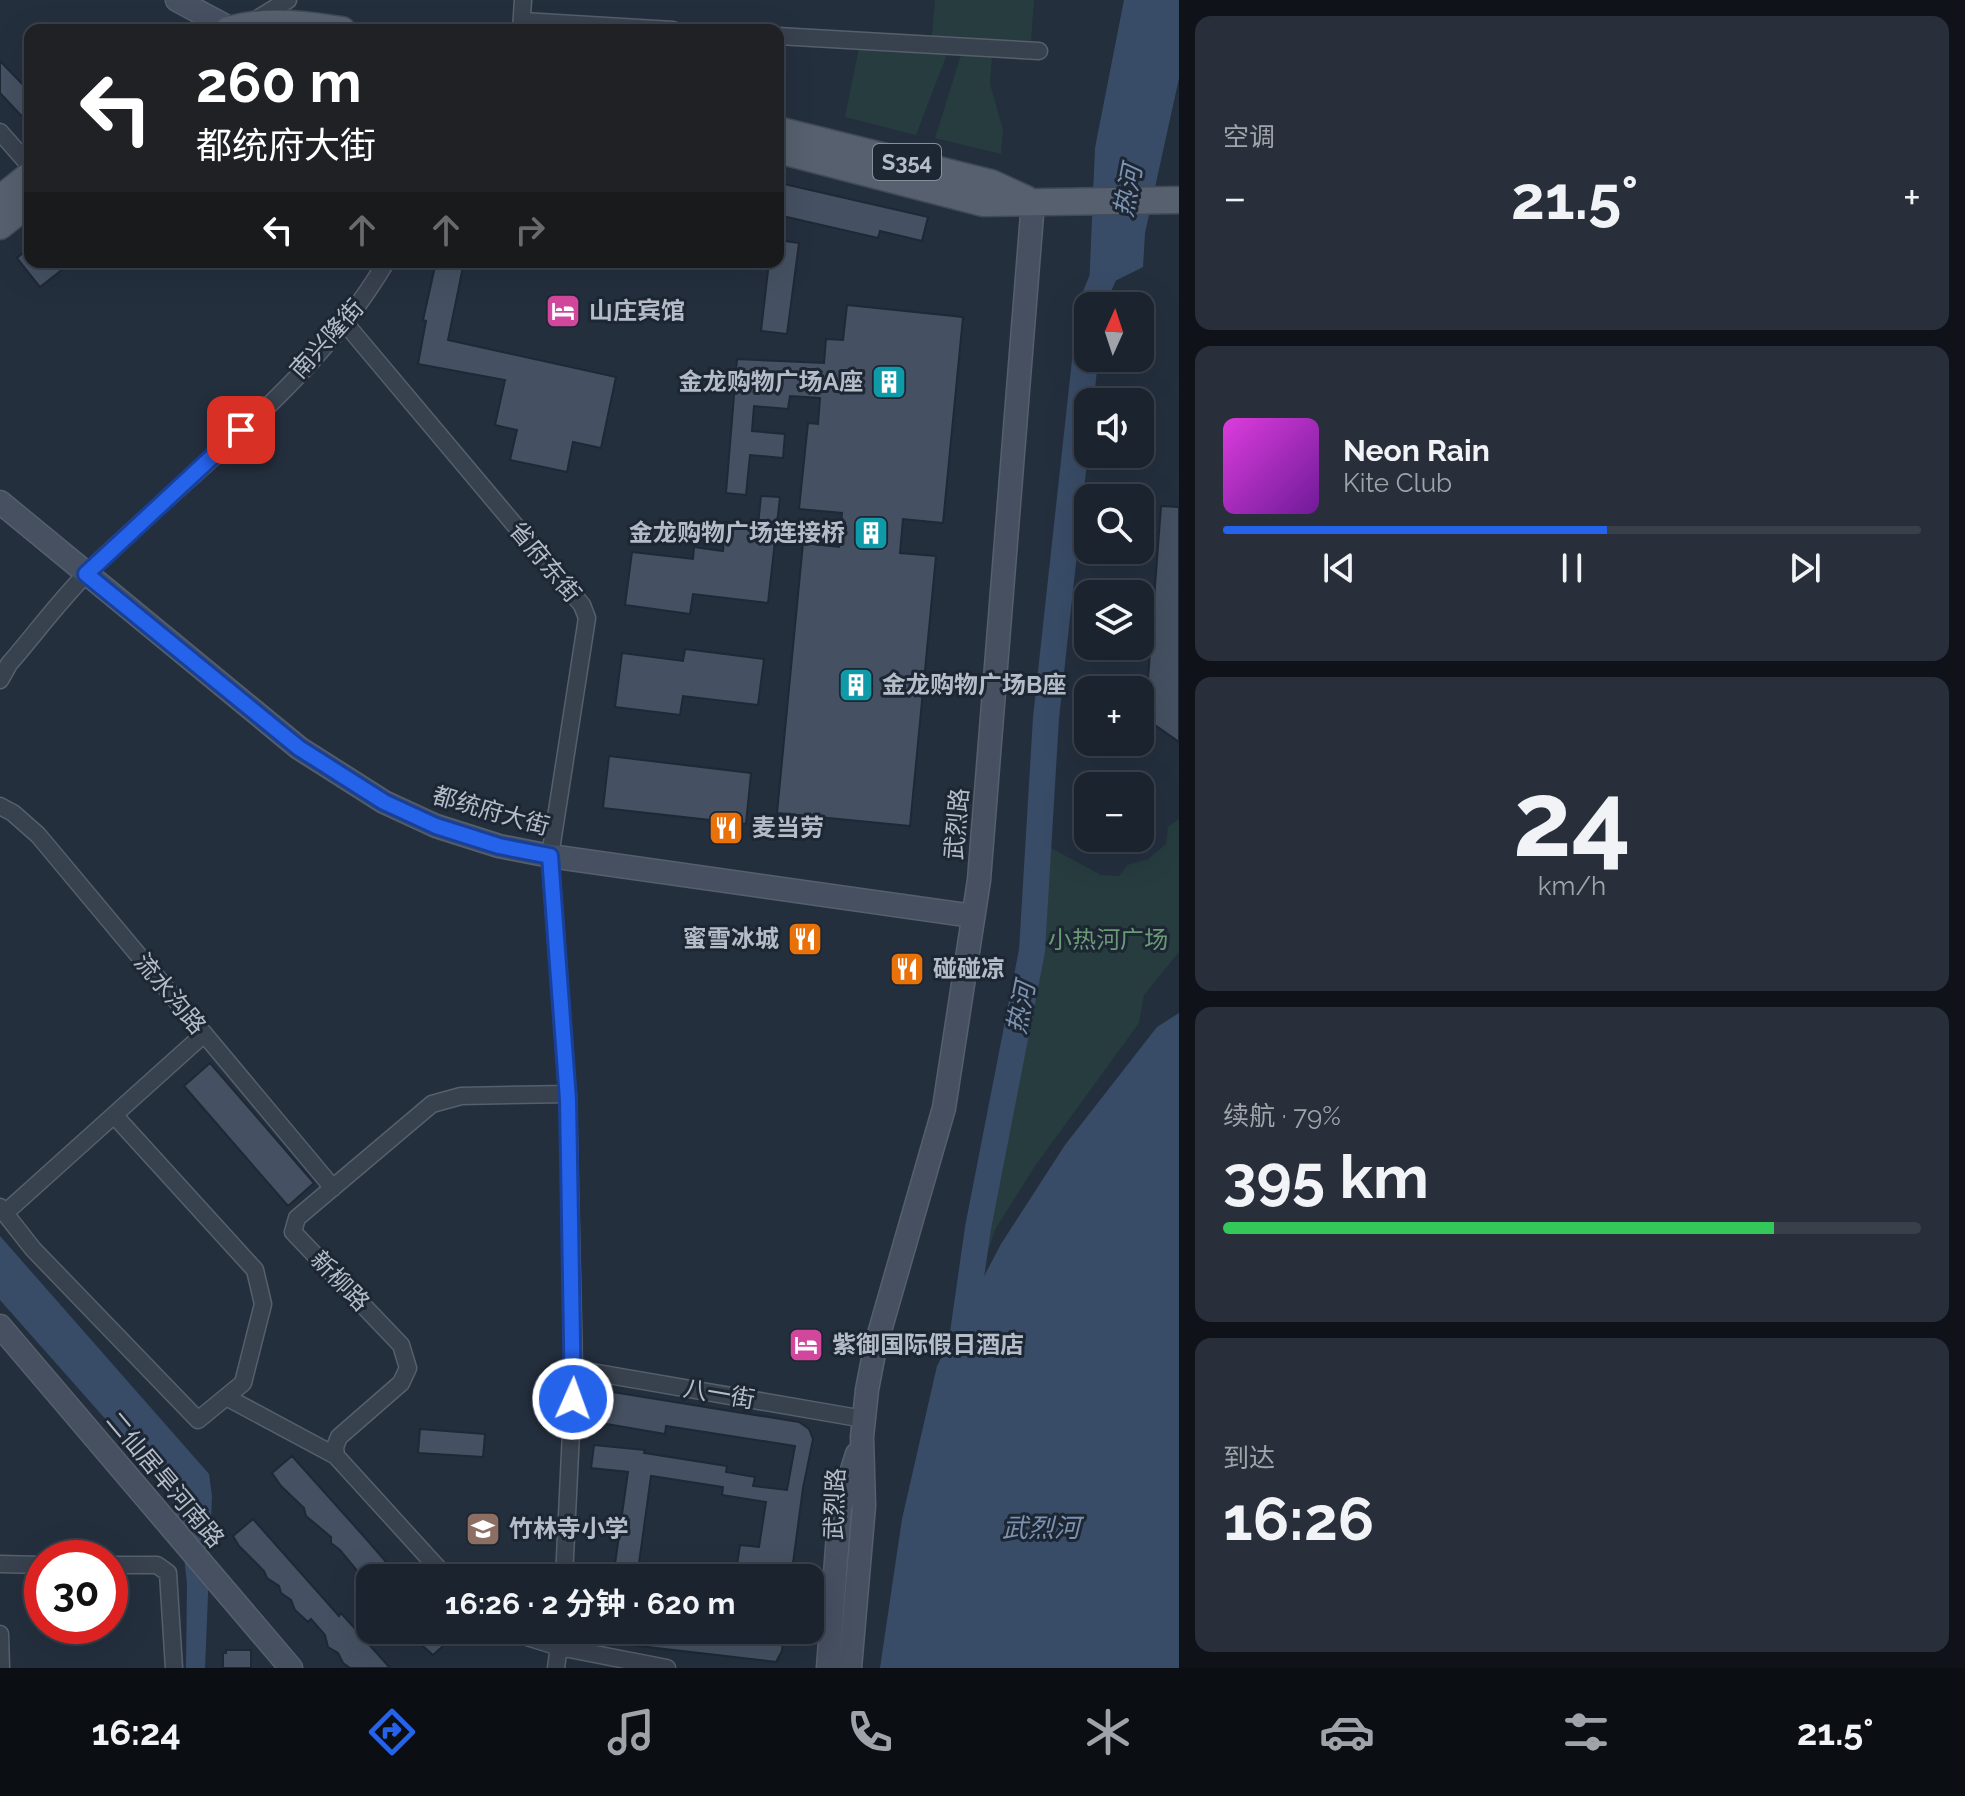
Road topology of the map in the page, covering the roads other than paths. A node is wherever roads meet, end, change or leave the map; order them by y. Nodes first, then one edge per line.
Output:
1 (177, 0) edge
2 (288, 0) edge
3 (523, 0) edge
4 (228, 24) edge
5 (243, 24) edge
6 (268, 24) edge
7 (298, 24) edge
8 (522, 24) edge
9 (784, 36) edge
10 (1039, 51) dead end
11 (784, 131) edge
12 (0, 132) edge
13 (784, 152) edge
14 (24, 159) edge
15 (24, 180) edge
16 (0, 199) edge
17 (1171, 201) edge
18 (1033, 202) junction
19 (24, 207) edge
20 (0, 226) edge
21 (382, 268) edge
22 (345, 323) junction
23 (0, 502) edge
24 (86, 574) junction
25 (0, 680) edge
26 (0, 806) edge
27 (550, 856) junction
28 (973, 916) junction
29 (204, 1034) junction
30 (568, 1094) junction
31 (114, 1115) junction
32 (333, 1188) junction
33 (2, 1210) edge
34 (0, 1326) edge
35 (574, 1369) junction
36 (226, 1397) junction
37 (863, 1428) junction
38 (336, 1456) junction
39 (0, 1564) edge
40 (434, 1564) edge
41 (565, 1564) edge
42 (24, 1565) edge
43 (128, 1565) edge
44 (0, 1634) edge
45 (559, 1644) edge
46 (578, 1644) edge
47 (1, 1668) edge
48 (174, 1668) edge
49 (291, 1668) edge
50 (556, 1668) edge
51 (667, 1668) edge
52 (828, 1668) edge
53 (850, 1668) edge

1 - 4 main road
2 - 5 street
3 - 8 street
6 - 7 main road
9 - 10 street
11 - 18 main road, S354
12 - 14 street
13 - 18 main road, S354
15 - 16 main road
17 - 18 main road
18 - 28 main road, 武烈路
19 - 20 main road
21 - 22 street, 南兴隆街
22 - 24 street, 南兴隆街
22 - 27 street, 省府东街
23 - 24 main road, 都统府大街
24 - 25 street, 南兴隆街
24 - 27 main road, 都统府大街
26 - 29 street, 流水沟路
27 - 28 main road, 都统府大街
27 - 30 street, 省府东街
28 - 37 main road, 武烈路
29 - 31 street
29 - 32 street, 流水沟路
30 - 32 street, 新柳路
30 - 35 street, 省府东街
31 - 33 street
31 - 36 street
32 - 38 street, 新柳路
33 - 36 street
34 - 49 main road, 二仙居旱河南路
35 - 37 street, 八一街
35 - 41 street, 省府东街
36 - 38 street
37 - 52 main road, 武烈路
37 - 53 main road, 武烈路
38 - 40 street
39 - 42 street
43 - 48 street
44 - 47 street
45 - 50 street
46 - 51 street

